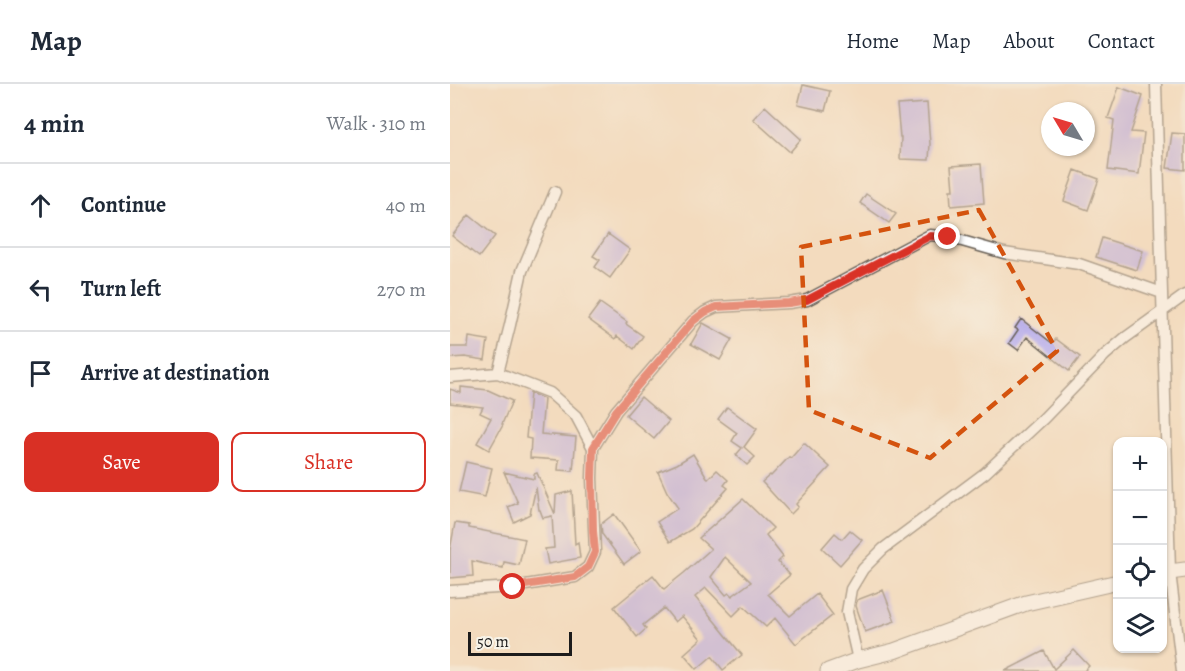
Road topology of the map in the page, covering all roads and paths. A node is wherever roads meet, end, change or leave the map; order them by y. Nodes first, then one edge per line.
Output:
1 (1156, 84) edge
2 (555, 192) dead end
3 (1162, 293) junction
4 (1185, 295) edge
5 (1163, 310) junction
6 (498, 373) junction
7 (450, 377) edge
8 (593, 448) junction
9 (1172, 572) edge
10 (1113, 583) edge
11 (450, 591) edge
12 (858, 660) junction
13 (828, 671) edge
14 (1182, 671) edge

1 - 3 street
2 - 6 street
3 - 5 street
3 - 8 street
4 - 5 street
5 - 9 street
5 - 12 street
6 - 7 street
6 - 8 street
8 - 11 street
9 - 14 street
10 - 12 main road
12 - 13 main road

